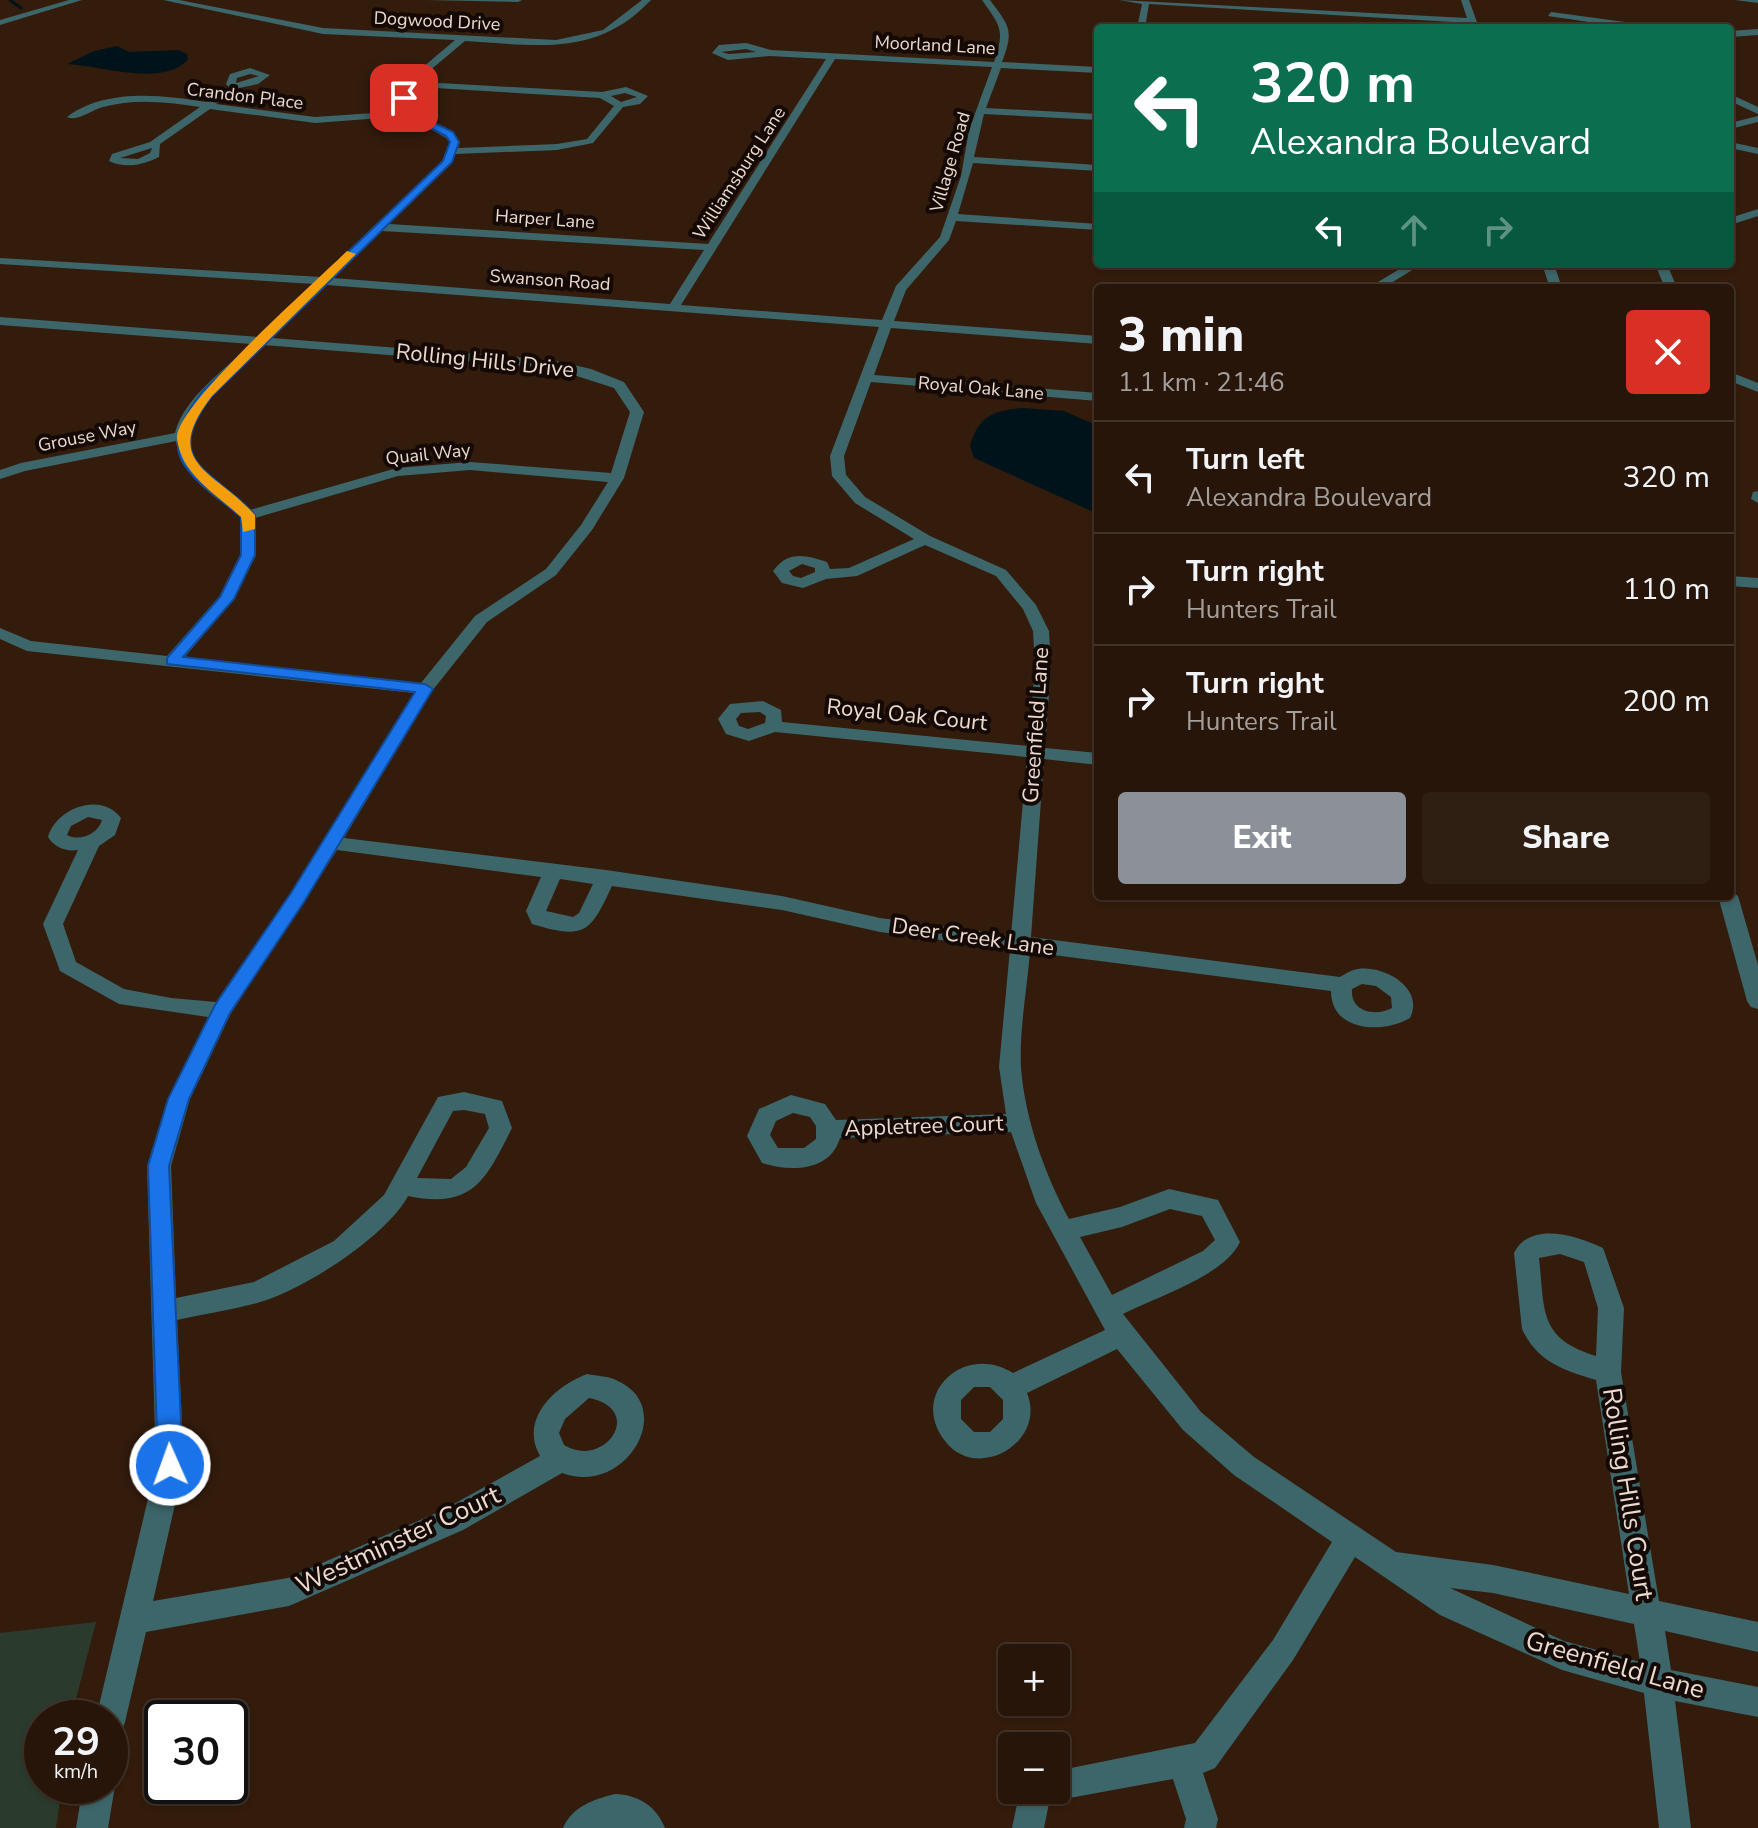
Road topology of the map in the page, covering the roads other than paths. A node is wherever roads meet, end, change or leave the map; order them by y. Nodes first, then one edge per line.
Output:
1 (78, 0) edge
2 (167, 0) edge
3 (430, 0) edge
4 (518, 0) edge
5 (647, 0) edge
6 (986, 0) edge
7 (1123, 0) edge
8 (1465, 0) edge
9 (1739, 0) edge
10 (1146, 1) edge
11 (1758, 1) edge
12 (1551, 14) dead end
13 (0, 23) edge
14 (1142, 24) edge
15 (1474, 24) edge
16 (1620, 24) edge
17 (1758, 32) edge
18 (1734, 34) edge
19 (462, 39) junction
20 (770, 53) junction
21 (832, 56) junction
22 (998, 64) junction
23 (1094, 70) edge
24 (415, 84) junction
25 (236, 86) dead end
26 (602, 95) junction
27 (1734, 99) edge
28 (208, 105) junction
29 (620, 105) junction
30 (981, 111) junction
31 (1758, 111) edge
32 (408, 113) junction
33 (72, 117) dead end
34 (1094, 117) edge
35 (1758, 119) edge
36 (1734, 125) edge
37 (153, 144) dead end
38 (1734, 146) edge
39 (453, 151) junction
40 (1758, 151) edge
41 (967, 160) junction
42 (1094, 168) edge
43 (1758, 212) edge
44 (952, 217) junction
45 (1736, 221) edge
46 (379, 227) junction
47 (1094, 227) edge
48 (1758, 227) edge
49 (710, 247) junction
50 (0, 261) edge
51 (1409, 268) edge
52 (323, 281) junction
53 (1381, 284) edge
54 (674, 307) junction
55 (0, 321) edge
56 (888, 324) junction
57 (1094, 340) edge
58 (261, 342) junction
59 (864, 378) junction
60 (1734, 378) edge
61 (1758, 388) edge
62 (1094, 397) edge
63 (182, 436) junction
64 (0, 475) edge
65 (617, 478) junction
66 (248, 515) junction
67 (925, 539) junction
68 (823, 574) dead end
69 (1734, 581) edge
70 (1758, 583) edge
71 (0, 633) edge
72 (172, 661) junction
73 (425, 689) junction
74 (773, 726) dead end
75 (1035, 752) junction
76 (1094, 759) edge
77 (91, 842) dead end
78 (329, 843) junction
79 (554, 870) junction
80 (606, 877) junction
81 (1729, 900) edge
82 (1019, 943) junction
83 (1342, 985) dead end
84 (1758, 1001) edge
85 (222, 1010) junction
86 (1019, 1123) junction
87 (829, 1129) dead end
88 (403, 1185) dead end
89 (1063, 1231) junction
90 (1107, 1309) junction
91 (166, 1311) junction
92 (1121, 1335) junction
93 (1608, 1372) junction
94 (1010, 1388) dead end
95 (560, 1459) dead end
96 (1351, 1537) junction
97 (1395, 1566) junction
98 (1648, 1615) junction
99 (135, 1619) junction
100 (1758, 1637) edge
101 (1658, 1682) junction
102 (115, 1700) edge
103 (1758, 1702) edge
104 (1183, 1761) junction
105 (1070, 1784) edge
106 (96, 1804) edge
107 (1033, 1804) edge
108 (92, 1828) edge
109 (579, 1828) edge
110 (649, 1828) edge
111 (1028, 1828) edge
112 (1200, 1828) edge
113 (1675, 1828) edge

1 - 13 street
2 - 19 street, Dogwood Drive
3 - 4 street
5 - 19 street, Dogwood Drive
6 - 22 street, Village Road
7 - 10 street
8 - 15 street
9 - 11 street
10 - 14 street
10 - 15 street
12 - 16 street
17 - 18 street
19 - 24 street
20 - 20 street, Moorland Lane
20 - 21 street, Moorland Lane
21 - 22 street, Moorland Lane
21 - 49 street, Williamsburg Lane
22 - 23 street, Moorland Lane
22 - 30 street, Village Road
24 - 26 street
24 - 32 street
25 - 28 street
26 - 29 street
26 - 29 street
27 - 31 street
28 - 32 street, Crandon Place
28 - 33 street, Crandon Place
28 - 37 street
29 - 39 street
30 - 34 street
30 - 41 street, Village Road
32 - 39 street
35 - 36 street
38 - 40 street
39 - 46 street
41 - 42 street
41 - 44 street, Village Road
43 - 45 street
44 - 47 street
44 - 56 street, Village Road
45 - 48 street
46 - 49 street, Harper Lane
46 - 52 street
49 - 54 street, Williamsburg Lane
50 - 52 street, Swanson Road
51 - 53 street
52 - 54 street, Swanson Road
52 - 58 street
54 - 56 street, Swanson Road
55 - 58 street, Rolling Hills Drive
56 - 57 street, Swanson Road
56 - 59 street, Greenfield Lane
58 - 63 street
58 - 65 street, Rolling Hills Drive
59 - 62 street, Royal Oak Lane
59 - 67 street, Greenfield Lane
60 - 61 street
63 - 64 street, Grouse Way
63 - 66 street
65 - 66 street, Quail Way
65 - 73 street, Rolling Hills Drive
66 - 72 street
67 - 68 street
67 - 75 street, Greenfield Lane
69 - 70 street
71 - 72 street
72 - 73 street
73 - 78 street, Rolling Hills Drive
74 - 75 street, Royal Oak Court
75 - 76 street
75 - 82 street, Greenfield Lane
77 - 85 street
78 - 79 street, Deer Creek Lane
78 - 85 street, Rolling Hills Drive
79 - 80 street, Deer Creek Lane
79 - 80 street
80 - 82 street, Deer Creek Lane
81 - 84 street
82 - 83 street, Deer Creek Lane
82 - 86 street, Greenfield Lane
85 - 91 street, Rolling Hills Drive
86 - 87 street, Appletree Court
86 - 89 street, Greenfield Lane
88 - 91 street
89 - 90 street, Greenfield Lane
89 - 90 street
90 - 92 street, Greenfield Lane
91 - 99 street, Rolling Hills Drive
92 - 94 street
92 - 96 street, Greenfield Lane
93 - 93 street, Rolling Hills Court
93 - 98 street, Rolling Hills Court
95 - 99 street, Westminster Court
96 - 97 street, Greenfield Lane
96 - 104 street
97 - 98 street, Greenfield Lane
97 - 101 street, Greenfield Lane
98 - 100 street, Greenfield Lane
98 - 101 street
99 - 102 street, Rolling Hills Drive
101 - 103 street, Greenfield Lane
101 - 113 street
104 - 105 street
104 - 112 street
106 - 108 street
107 - 111 street
109 - 110 street

